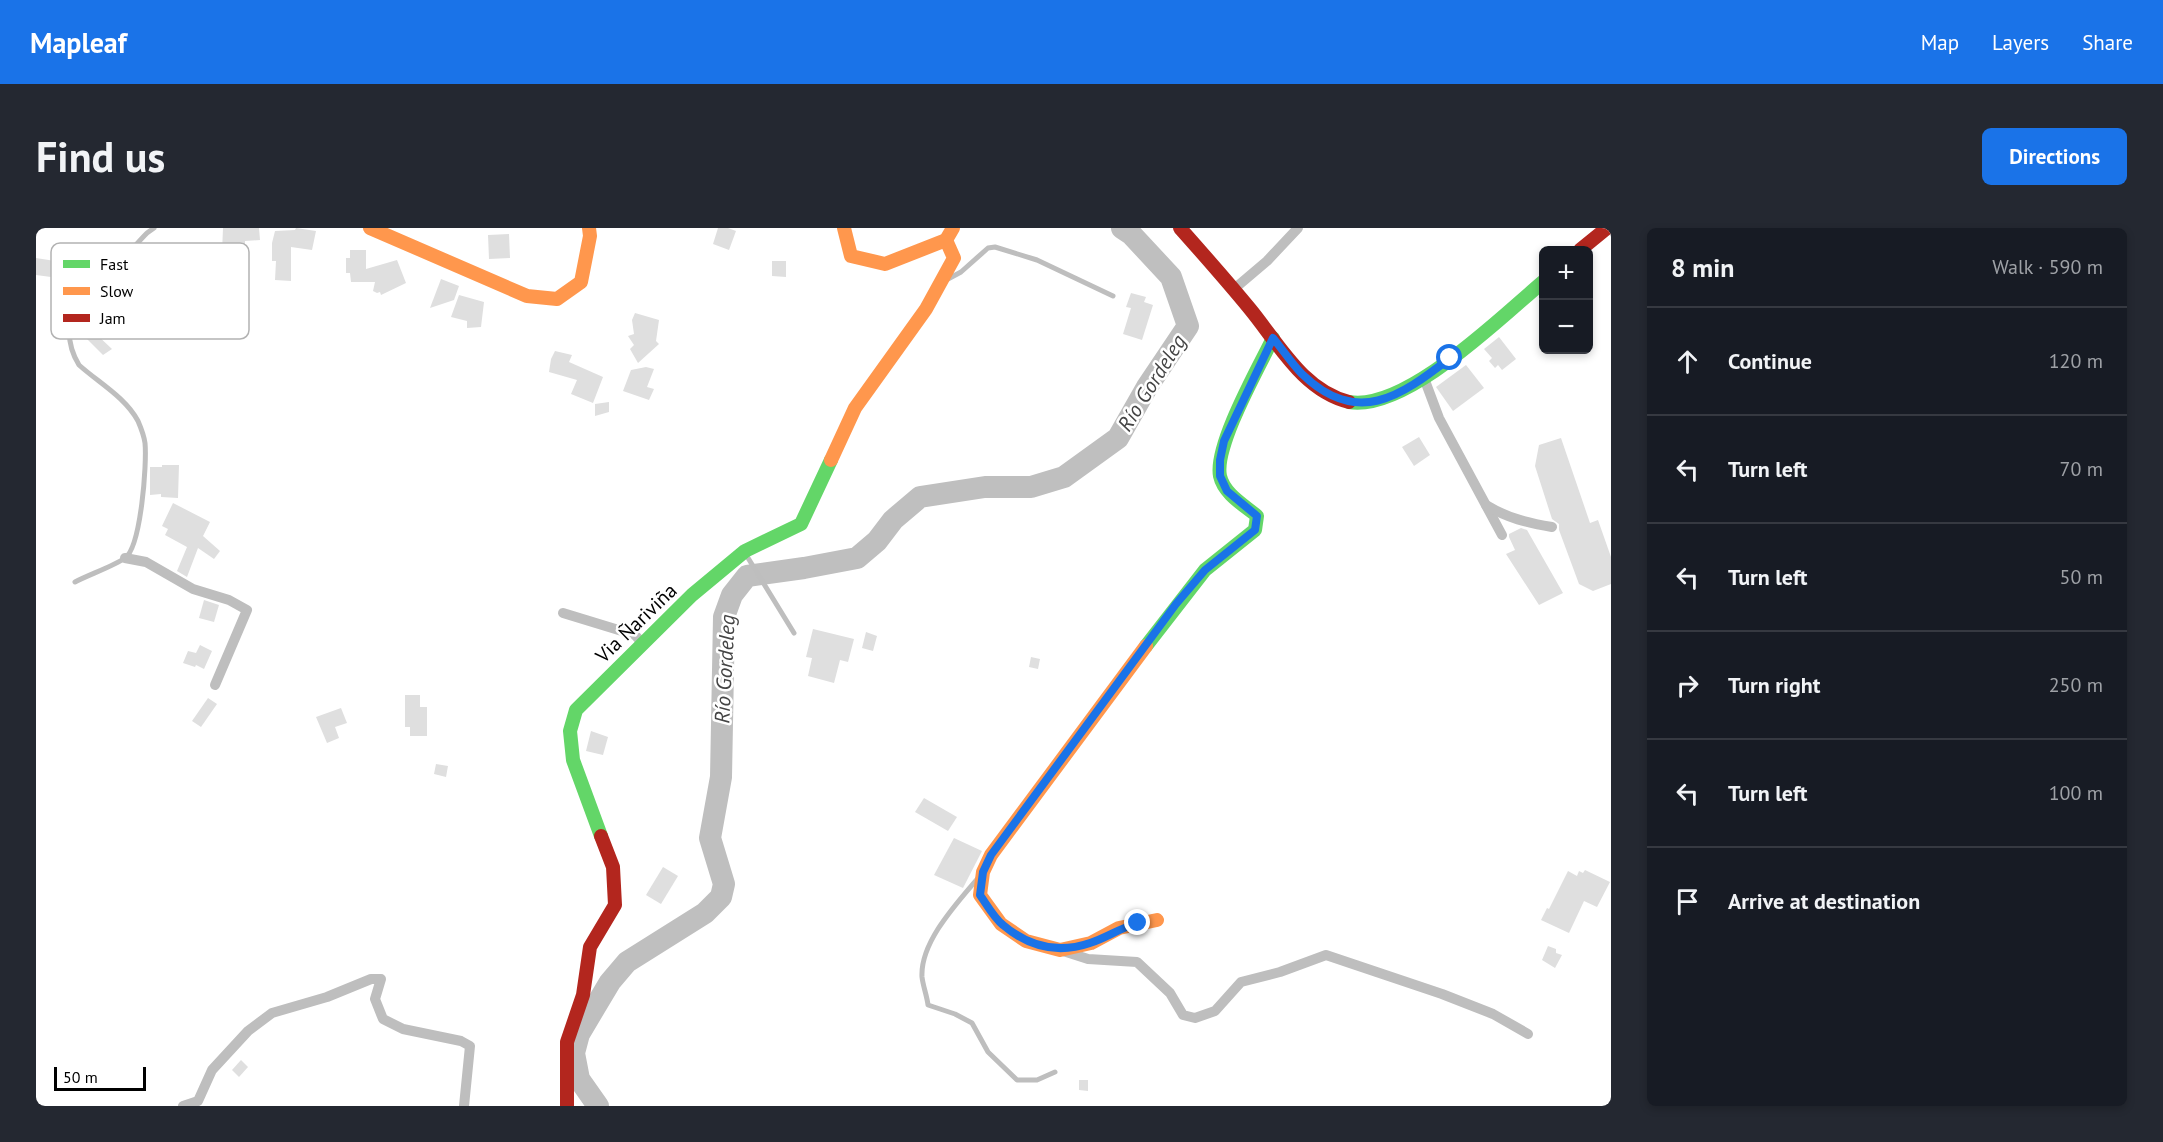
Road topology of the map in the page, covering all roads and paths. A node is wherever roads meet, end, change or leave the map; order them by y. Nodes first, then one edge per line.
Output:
1 (154, 228) edge
2 (370, 228) edge
3 (589, 228) edge
4 (844, 228) edge
5 (1180, 228) edge
6 (1298, 228) edge
7 (1607, 228) edge
8 (949, 234) edge
9 (138, 243) edge
10 (1585, 246) edge
11 (941, 282) junction
12 (1539, 285) edge
13 (1234, 289) junction
14 (1113, 296) dead end
15 (1273, 338) junction
16 (70, 339) edge
17 (1424, 378) junction
18 (1484, 503) junction
19 (1552, 527) dead end
20 (1502, 535) dead end
21 (748, 557) junction
22 (125, 558) junction
23 (75, 582) dead end
24 (563, 613) dead end
25 (794, 633) dead end
26 (643, 644) junction
27 (215, 686) dead end
28 (983, 872) junction
29 (1157, 920) dead end
30 (1060, 950) junction
31 (1528, 1034) dead end
32 (1055, 1072) dead end
33 (183, 1106) edge
34 (464, 1106) edge
35 (567, 1106) edge

1 - 9 lane
2 - 3 street
4 - 8 street
5 - 13 street
6 - 13 street
7 - 10 street
8 - 11 street, Via Ñariviña
11 - 14 lane
11 - 21 street, Via Ñariviña
12 - 17 street
13 - 15 street
15 - 17 street
15 - 28 street
16 - 22 lane
17 - 18 street
18 - 19 street
18 - 20 street
21 - 25 lane
21 - 26 street, Via Ñariviña
22 - 23 lane
22 - 27 street
24 - 26 street
26 - 35 street, Via Ñariviña
28 - 30 street
28 - 32 lane
29 - 30 street
30 - 31 street
33 - 34 street

